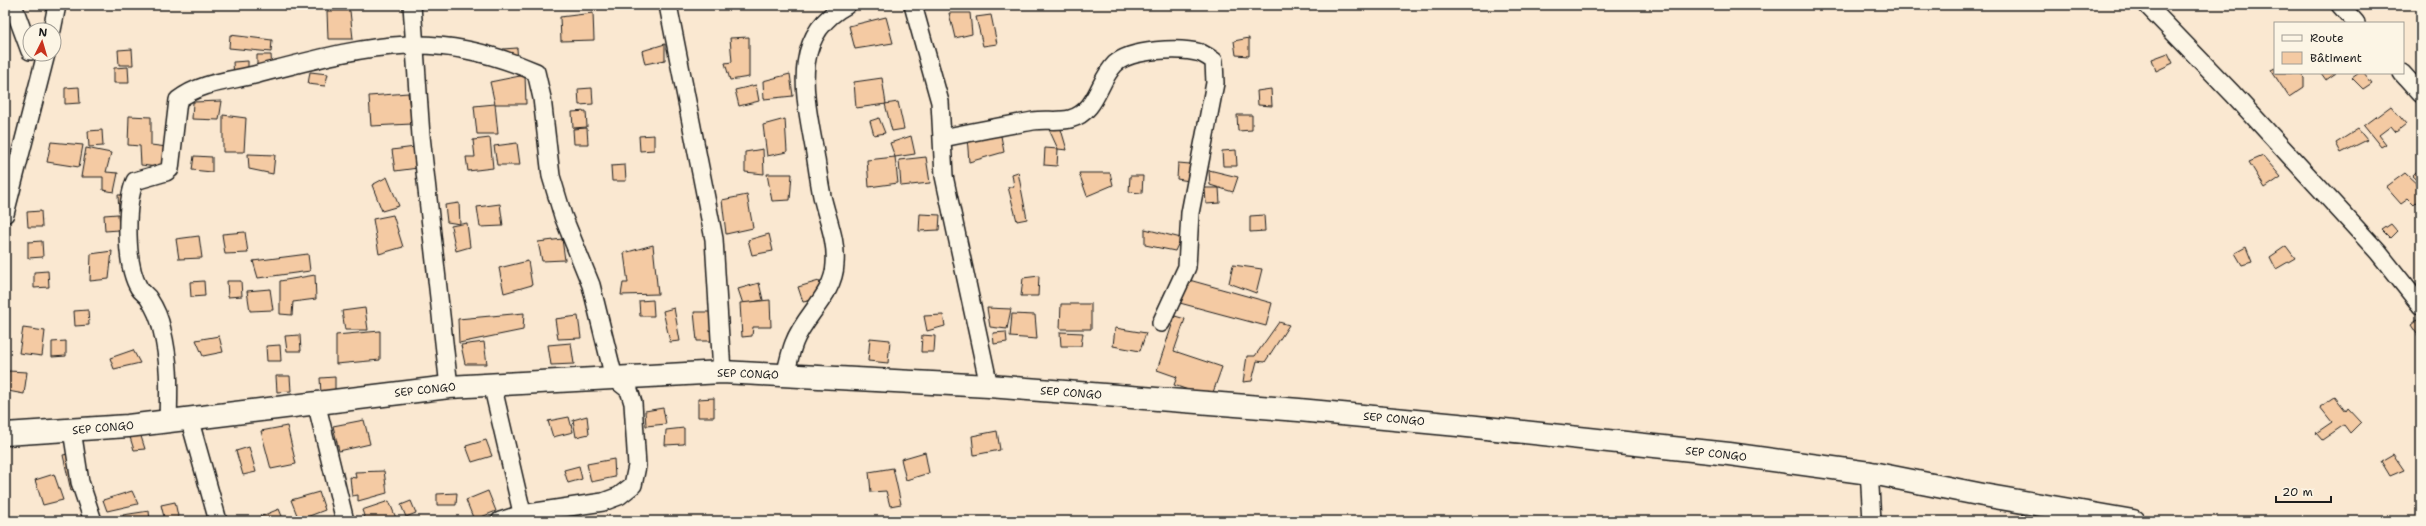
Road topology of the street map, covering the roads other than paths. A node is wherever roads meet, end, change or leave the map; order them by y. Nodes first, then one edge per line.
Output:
1 (13, 5) edge
2 (57, 5) edge
3 (412, 5) edge
4 (668, 5) edge
5 (847, 5) edge
6 (913, 5) edge
7 (2147, 5) edge
8 (2340, 5) edge
9 (54, 22) edge
10 (2355, 22) edge
11 (22, 30) edge
12 (414, 44) junction
13 (34, 62) edge
14 (44, 62) edge
15 (2403, 74) edge
16 (41, 80) junction
17 (2421, 94) edge
18 (943, 138) junction
19 (5, 214) edge
20 (2421, 306) edge
21 (1161, 323) dead end
22 (722, 372) junction
23 (785, 375) junction
24 (614, 378) junction
25 (492, 384) junction
26 (989, 386) junction
27 (449, 387) junction
28 (316, 402) junction
29 (178, 419) junction
30 (72, 430) junction
31 (5, 434) edge
32 (1869, 471) junction
33 (523, 517) edge
34 (93, 521) edge
35 (218, 521) edge
36 (344, 521) edge
37 (500, 521) edge
38 (1872, 521) edge
39 (2133, 521) edge

1 - 11 street
2 - 9 street
3 - 12 street
4 - 22 street
5 - 23 street
6 - 18 street
7 - 20 street
8 - 10 street
12 - 24 street
12 - 27 street
12 - 29 street
13 - 16 street
14 - 16 street
15 - 17 street
16 - 19 street
18 - 21 street
18 - 26 street
22 - 23 street, SEP CONGO
22 - 24 street, SEP CONGO
23 - 26 street, SEP CONGO
24 - 25 street, SEP CONGO
24 - 33 street
25 - 27 street, SEP CONGO
25 - 33 street
26 - 32 street, SEP CONGO
27 - 28 street, SEP CONGO
28 - 29 street, SEP CONGO
28 - 36 street
29 - 30 street, SEP CONGO
29 - 35 street
30 - 31 street, SEP CONGO
30 - 34 street
32 - 38 street
32 - 39 street, SEP CONGO
33 - 37 street

